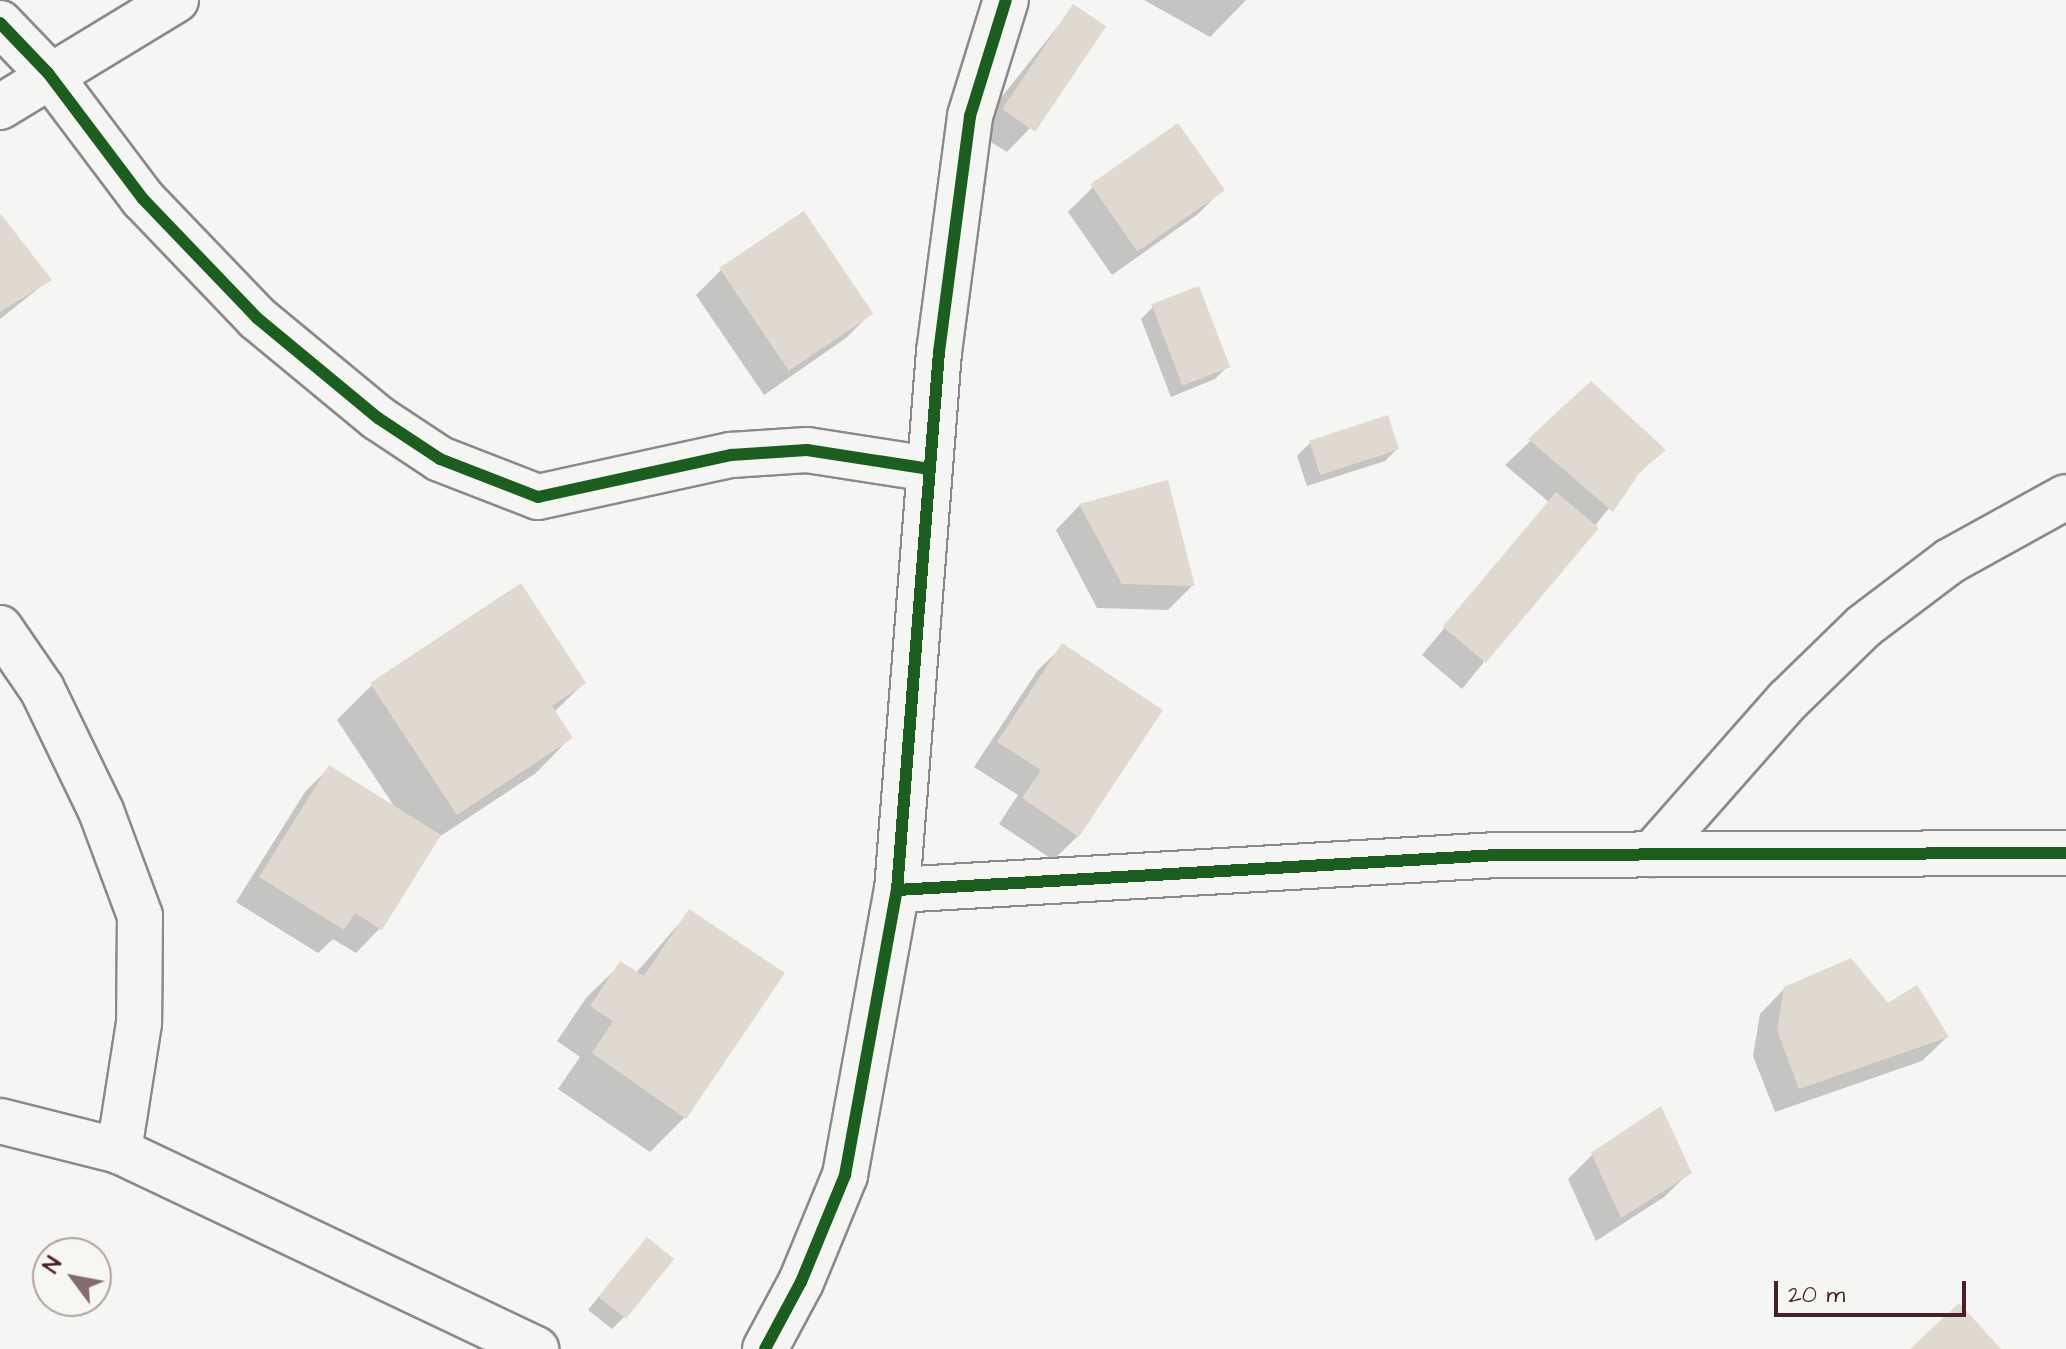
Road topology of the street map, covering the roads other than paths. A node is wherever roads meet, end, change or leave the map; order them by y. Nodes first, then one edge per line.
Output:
1 (176, 0) edge
2 (1006, 0) edge
3 (0, 23) edge
4 (48, 73) junction
5 (0, 107) edge
6 (930, 469) junction
7 (2066, 497) edge
8 (0, 628) edge
9 (2066, 853) edge
10 (1652, 854) junction
11 (897, 890) junction
12 (0, 1121) edge
13 (119, 1151) junction
14 (536, 1349) edge
15 (765, 1349) edge

1 - 4 street
2 - 6 street
3 - 4 street
4 - 5 street
4 - 6 street
6 - 11 street
7 - 10 street
8 - 13 street
9 - 10 street
10 - 11 street
11 - 15 street
12 - 13 street
13 - 14 street

